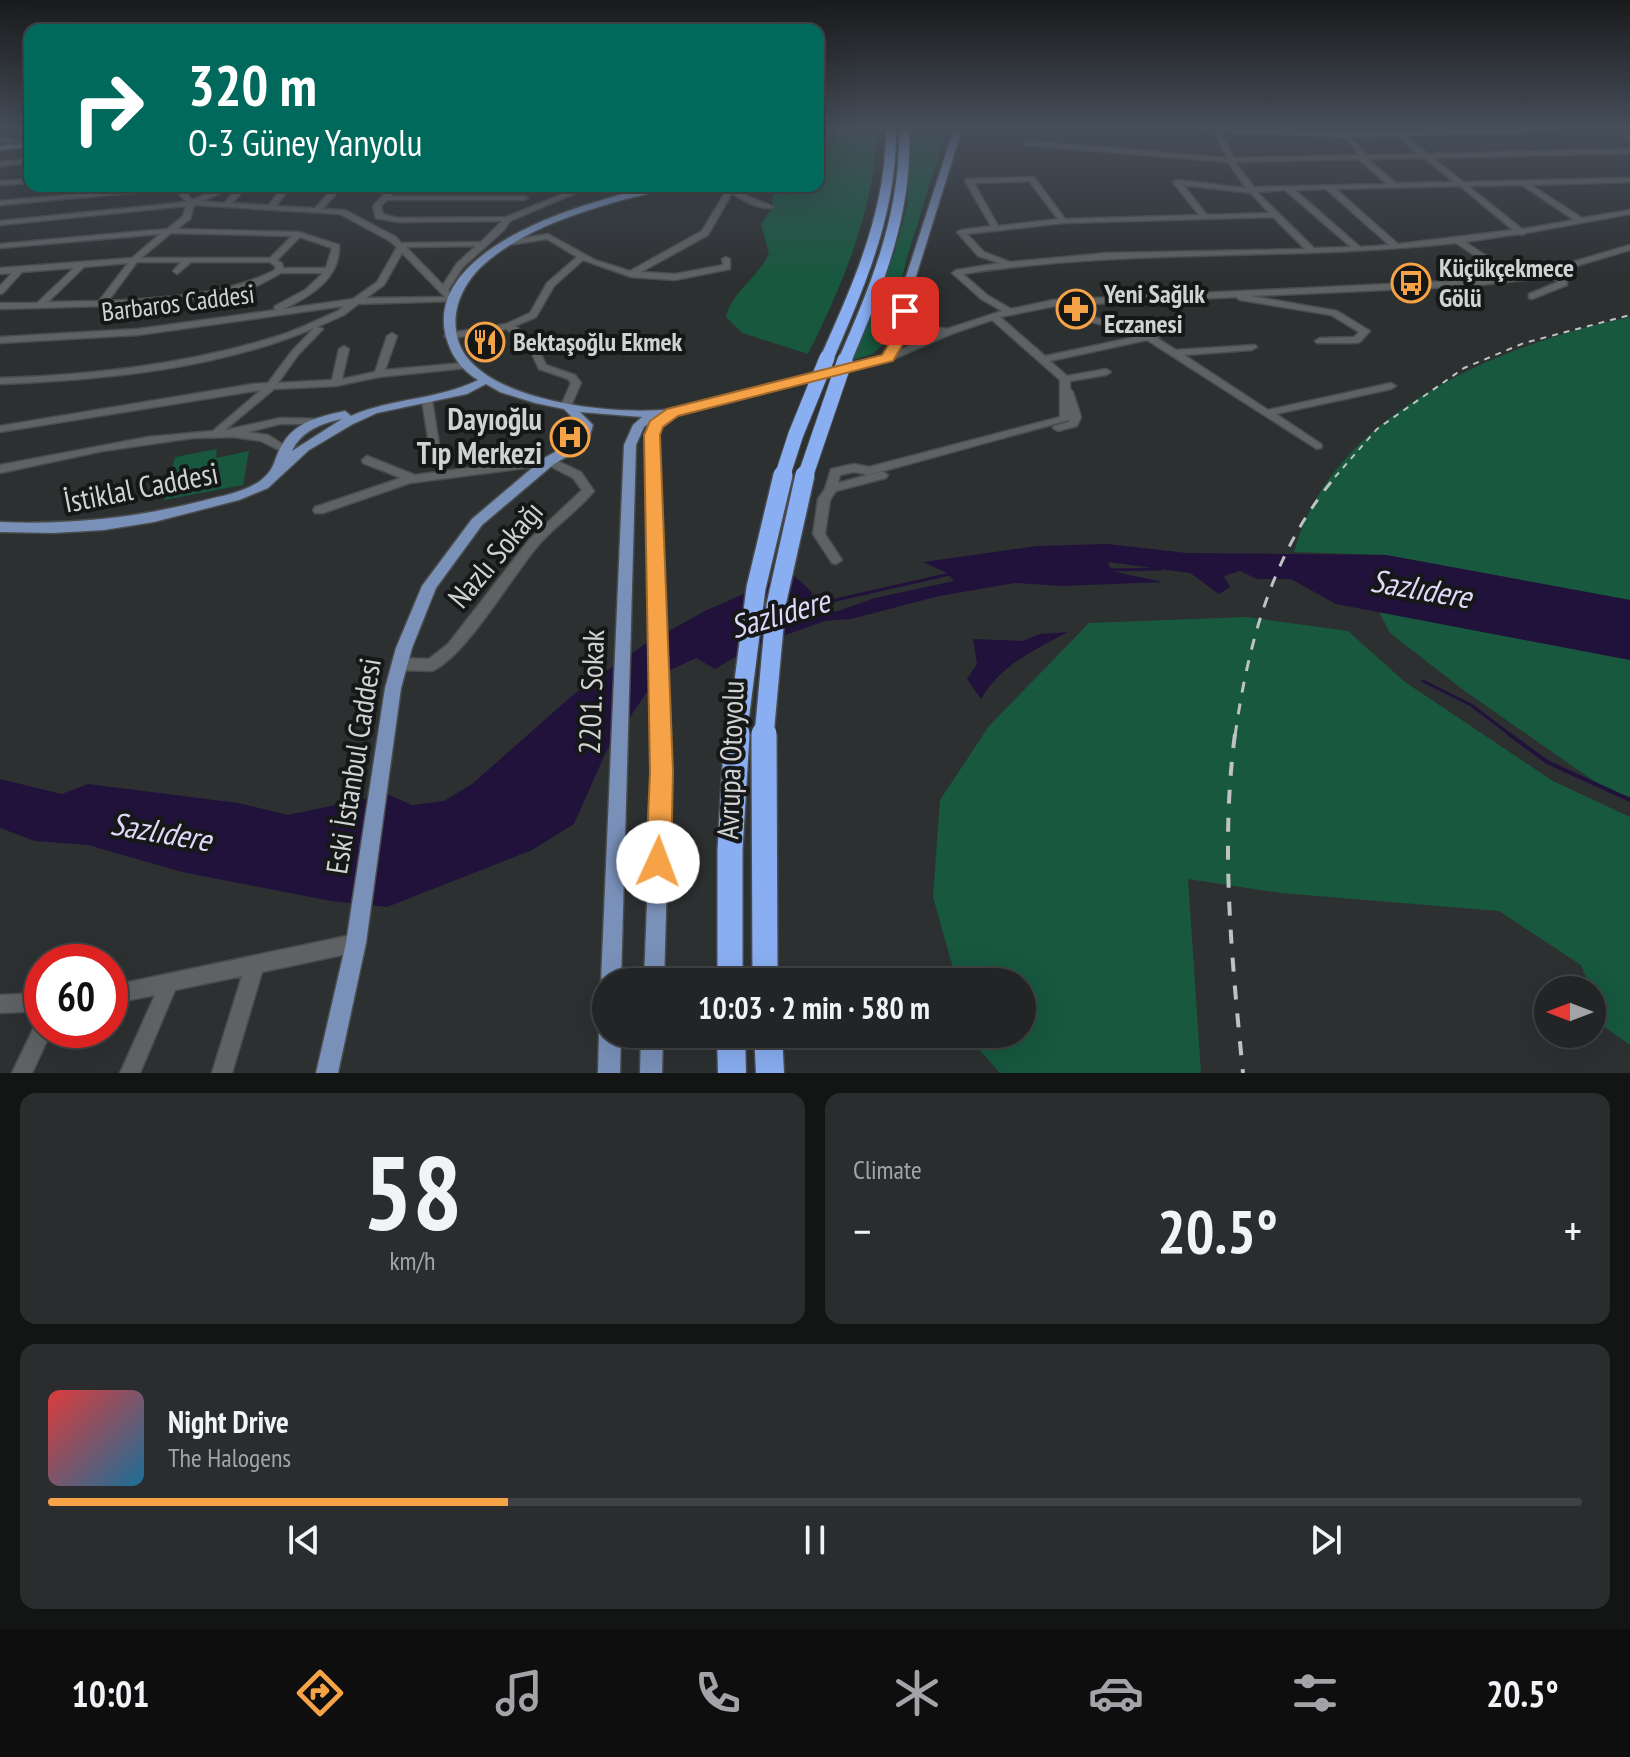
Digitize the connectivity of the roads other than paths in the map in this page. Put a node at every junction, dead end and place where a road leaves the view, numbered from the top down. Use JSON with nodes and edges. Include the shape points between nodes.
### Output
{"nodes":[{"id":1,"x":888,"y":179,"type":"edge"},
{"id":2,"x":903,"y":179,"type":"edge"},
{"id":3,"x":943,"y":179,"type":"edge"},
{"id":4,"x":1029,"y":179,"type":"edge"},
{"id":5,"x":1031,"y":179,"type":"edge"},
{"id":6,"x":1246,"y":179,"type":"edge"},
{"id":7,"x":1386,"y":179,"type":"edge"},
{"id":8,"x":1458,"y":179,"type":"edge"},
{"id":9,"x":24,"y":181,"type":"edge"},
{"id":10,"x":1628,"y":182,"type":"edge"},
{"id":11,"x":0,"y":183,"type":"edge"},
{"id":12,"x":1524,"y":183,"type":"junction"},
{"id":13,"x":1465,"y":184,"type":"junction"},
{"id":14,"x":1393,"y":185,"type":"junction"},
{"id":15,"x":1330,"y":188,"type":"junction"},
{"id":16,"x":1289,"y":189,"type":"junction"},
{"id":17,"x":1254,"y":190,"type":"junction"},
{"id":18,"x":122,"y":192,"type":"edge"},
{"id":19,"x":181,"y":192,"type":"edge"},
{"id":20,"x":218,"y":192,"type":"edge"},
{"id":21,"x":238,"y":192,"type":"edge"},
{"id":22,"x":283,"y":192,"type":"edge"},
{"id":23,"x":334,"y":192,"type":"edge"},
{"id":24,"x":392,"y":192,"type":"edge"},
{"id":25,"x":573,"y":192,"type":"edge"},
{"id":26,"x":644,"y":192,"type":"edge"},
{"id":27,"x":727,"y":192,"type":"edge"},
{"id":28,"x":738,"y":192,"type":"edge"},
{"id":29,"x":387,"y":198,"type":"junction"},
{"id":30,"x":524,"y":198,"type":"dead end"},
{"id":31,"x":0,"y":203,"type":"edge"},
{"id":32,"x":191,"y":203,"type":"junction"},
{"id":33,"x":225,"y":206,"type":"junction"},
{"id":34,"x":770,"y":207,"type":"dead end"},
{"id":35,"x":271,"y":208,"type":"junction"},
{"id":36,"x":318,"y":209,"type":"junction"},
{"id":37,"x":1630,"y":212,"type":"edge"},
{"id":38,"x":1275,"y":215,"type":"junction"},
{"id":39,"x":1205,"y":217,"type":"junction"},
{"id":40,"x":507,"y":219,"type":"junction"},
{"id":41,"x":1063,"y":221,"type":"junction"},
{"id":42,"x":1581,"y":221,"type":"junction"},
{"id":43,"x":0,"y":223,"type":"edge"},
{"id":44,"x":995,"y":227,"type":"junction"},
{"id":45,"x":171,"y":231,"type":"junction"},
{"id":46,"x":1522,"y":233,"type":"junction"},
{"id":47,"x":299,"y":234,"type":"junction"},
{"id":48,"x":1459,"y":241,"type":"junction"},
{"id":49,"x":508,"y":243,"type":"junction"},
{"id":50,"x":481,"y":244,"type":"junction"},
{"id":51,"x":0,"y":246,"type":"edge"},
{"id":52,"x":400,"y":246,"type":"junction"},
{"id":53,"x":1397,"y":247,"type":"junction"},
{"id":54,"x":1625,"y":248,"type":"edge"},
{"id":55,"x":1358,"y":249,"type":"junction"},
{"id":56,"x":1311,"y":250,"type":"junction"},
{"id":57,"x":981,"y":254,"type":"junction"},
{"id":58,"x":1630,"y":254,"type":"edge"},
{"id":59,"x":582,"y":257,"type":"junction"},
{"id":60,"x":726,"y":259,"type":"dead end"},
{"id":61,"x":135,"y":260,"type":"junction"},
{"id":62,"x":189,"y":260,"type":"junction"},
{"id":63,"x":272,"y":260,"type":"junction"},
{"id":64,"x":83,"y":263,"type":"junction"},
{"id":65,"x":1008,"y":264,"type":"junction"},
{"id":66,"x":20,"y":269,"type":"junction"},
{"id":67,"x":979,"y":269,"type":"junction"},
{"id":68,"x":330,"y":270,"type":"junction"},
{"id":69,"x":0,"y":271,"type":"edge"},
{"id":70,"x":177,"y":271,"type":"dead end"},
{"id":71,"x":279,"y":271,"type":"junction"},
{"id":72,"x":1550,"y":271,"type":"junction"},
{"id":73,"x":631,"y":274,"type":"junction"},
{"id":74,"x":1514,"y":278,"type":"junction"},
{"id":75,"x":445,"y":289,"type":"junction"},
{"id":76,"x":907,"y":289,"type":"junction"},
{"id":77,"x":0,"y":291,"type":"edge"},
{"id":78,"x":1236,"y":293,"type":"junction"},
{"id":79,"x":1532,"y":296,"type":"dead end"},
{"id":80,"x":452,"y":299,"type":"junction"},
{"id":81,"x":103,"y":301,"type":"junction"},
{"id":82,"x":361,"y":301,"type":"junction"},
{"id":83,"x":1062,"y":303,"type":"junction"},
{"id":84,"x":40,"y":305,"type":"junction"},
{"id":85,"x":0,"y":306,"type":"edge"},
{"id":86,"x":1009,"y":311,"type":"junction"},
{"id":87,"x":256,"y":316,"type":"junction"},
{"id":88,"x":993,"y":316,"type":"junction"},
{"id":89,"x":329,"y":319,"type":"junction"},
{"id":90,"x":508,"y":326,"type":"junction"},
{"id":91,"x":950,"y":330,"type":"junction"},
{"id":92,"x":392,"y":336,"type":"dead end"},
{"id":93,"x":449,"y":336,"type":"junction"},
{"id":94,"x":1149,"y":337,"type":"junction"},
{"id":95,"x":0,"y":340,"type":"edge"},
{"id":96,"x":1320,"y":341,"type":"dead end"},
{"id":97,"x":1252,"y":347,"type":"dead end"},
{"id":98,"x":344,"y":349,"type":"dead end"},
{"id":99,"x":1174,"y":353,"type":"junction"},
{"id":100,"x":888,"y":358,"type":"junction"},
{"id":101,"x":836,"y":359,"type":"junction"},
{"id":102,"x":1046,"y":359,"type":"junction"},
{"id":103,"x":463,"y":366,"type":"junction"},
{"id":104,"x":1106,"y":372,"type":"dead end"},
{"id":105,"x":379,"y":374,"type":"junction"},
{"id":106,"x":0,"y":381,"type":"edge"},
{"id":107,"x":28,"y":381,"type":"junction"},
{"id":108,"x":484,"y":381,"type":"junction"},
{"id":109,"x":336,"y":383,"type":"junction"},
{"id":110,"x":1066,"y":384,"type":"junction"},
{"id":111,"x":1391,"y":386,"type":"dead end"},
{"id":112,"x":270,"y":387,"type":"junction"},
{"id":113,"x":0,"y":389,"type":"edge"},
{"id":114,"x":427,"y":400,"type":"junction"},
{"id":115,"x":566,"y":406,"type":"junction"},
{"id":116,"x":672,"y":413,"type":"junction"},
{"id":117,"x":1268,"y":413,"type":"junction"},
{"id":118,"x":654,"y":414,"type":"junction"},
{"id":119,"x":324,"y":425,"type":"junction"},
{"id":120,"x":0,"y":429,"type":"edge"},
{"id":121,"x":217,"y":432,"type":"junction"},
{"id":122,"x":232,"y":433,"type":"junction"},
{"id":123,"x":434,"y":444,"type":"dead end"},
{"id":124,"x":1317,"y":446,"type":"dead end"},
{"id":125,"x":283,"y":449,"type":"junction"},
{"id":126,"x":302,"y":451,"type":"junction"},
{"id":127,"x":367,"y":460,"type":"dead end"},
{"id":128,"x":549,"y":461,"type":"junction"},
{"id":129,"x":282,"y":466,"type":"junction"},
{"id":130,"x":0,"y":469,"type":"edge"},
{"id":131,"x":414,"y":479,"type":"junction"},
{"id":132,"x":319,"y":510,"type":"dead end"},
{"id":133,"x":0,"y":527,"type":"edge"},
{"id":134,"x":836,"y":560,"type":"dead end"},
{"id":135,"x":399,"y":664,"type":"junction"},
{"id":136,"x":356,"y":943,"type":"junction"},
{"id":137,"x":255,"y":964,"type":"junction"},
{"id":138,"x":612,"y":968,"type":"edge"},
{"id":139,"x":654,"y":968,"type":"edge"},
{"id":140,"x":730,"y":968,"type":"edge"},
{"id":141,"x":765,"y":968,"type":"edge"},
{"id":142,"x":170,"y":981,"type":"junction"},
{"id":143,"x":128,"y":991,"type":"edge"},
{"id":144,"x":24,"y":1003,"type":"edge"},
{"id":145,"x":0,"y":1004,"type":"edge"},
{"id":146,"x":34,"y":1048,"type":"edge"},
{"id":147,"x":610,"y":1048,"type":"edge"},
{"id":148,"x":652,"y":1048,"type":"edge"},
{"id":149,"x":731,"y":1048,"type":"edge"},
{"id":150,"x":769,"y":1048,"type":"edge"},
{"id":151,"x":22,"y":1073,"type":"edge"},
{"id":152,"x":130,"y":1073,"type":"edge"},
{"id":153,"x":222,"y":1073,"type":"edge"},
{"id":154,"x":327,"y":1073,"type":"edge"},
{"id":155,"x":609,"y":1073,"type":"edge"},
{"id":156,"x":651,"y":1073,"type":"edge"},
{"id":157,"x":732,"y":1073,"type":"edge"},
{"id":158,"x":770,"y":1073,"type":"edge"}],
"edges":[{"from":1,"to":101,"type":"highway","name":"Avrupa Otoyolu"},
{"from":2,"to":101,"type":"highway","name":"Avrupa Otoyolu","via":[[882,269]]},
{"from":3,"to":76,"type":"main road"},
{"from":4,"to":44,"type":"street","via":[[969,181]]},
{"from":5,"to":41,"type":"street"},
{"from":6,"to":17,"type":"street"},
{"from":7,"to":14,"type":"street"},
{"from":8,"to":13,"type":"street"},
{"from":9,"to":11,"type":"street"},
{"from":10,"to":12,"type":"street"},
{"from":12,"to":13,"type":"street"},
{"from":12,"to":42,"type":"street"},
{"from":13,"to":14,"type":"street"},
{"from":13,"to":46,"type":"street"},
{"from":14,"to":15,"type":"street"},
{"from":15,"to":16,"type":"street"},
{"from":15,"to":53,"type":"street"},
{"from":16,"to":17,"type":"street"},
{"from":16,"to":55,"type":"street"},
{"from":17,"to":38,"type":"street"},
{"from":17,"to":39,"type":"street","via":[[1177,182]]},
{"from":18,"to":31,"type":"street"},
{"from":19,"to":32,"type":"street"},
{"from":20,"to":32,"type":"street"},
{"from":21,"to":33,"type":"street"},
{"from":22,"to":35,"type":"street"},
{"from":23,"to":36,"type":"street"},
{"from":24,"to":29,"type":"street"},
{"from":25,"to":40,"type":"street"},
{"from":26,"to":49,"type":"main road","via":[[546,223]]},
{"from":27,"to":73,"type":"street","via":[[705,233]]},
{"from":28,"to":34,"type":"street"},
{"from":29,"to":30,"type":"street"},
{"from":29,"to":40,"type":"street","via":[[377,206],[379,216],[398,220]]},
{"from":32,"to":33,"type":"street"},
{"from":32,"to":43,"type":"street"},
{"from":32,"to":45,"type":"street","via":[[187,217]]},
{"from":33,"to":35,"type":"street"},
{"from":35,"to":36,"type":"street"},
{"from":36,"to":52,"type":"street","via":[[342,212]]},
{"from":37,"to":42,"type":"street"},
{"from":38,"to":39,"type":"street"},
{"from":38,"to":56,"type":"street"},
{"from":39,"to":41,"type":"street"},
{"from":40,"to":50,"type":"street"},
{"from":41,"to":44,"type":"street"},
{"from":42,"to":46,"type":"street"},
{"from":44,"to":57,"type":"street","via":[[961,232]]},
{"from":45,"to":47,"type":"street"},
{"from":45,"to":51,"type":"street"},
{"from":45,"to":61,"type":"street"},
{"from":46,"to":48,"type":"street"},
{"from":47,"to":63,"type":"street"},
{"from":47,"to":68,"type":"street","via":[[336,247]]},
{"from":48,"to":53,"type":"street"},
{"from":48,"to":74,"type":"street"},
{"from":49,"to":59,"type":"street","via":[[548,236]]},
{"from":49,"to":80,"type":"main road","via":[[482,261]]},
{"from":50,"to":52,"type":"street"},
{"from":50,"to":75,"type":"street"},
{"from":52,"to":75,"type":"street"},
{"from":52,"to":82,"type":"street","via":[[398,260]]},
{"from":53,"to":55,"type":"street"},
{"from":54,"to":58,"type":"street"},
{"from":54,"to":72,"type":"street"},
{"from":55,"to":56,"type":"street"},
{"from":56,"to":65,"type":"street"},
{"from":57,"to":65,"type":"street"},
{"from":57,"to":67,"type":"street"},
{"from":59,"to":73,"type":"street"},
{"from":59,"to":90,"type":"street","via":[[550,285],[533,315]]},
{"from":60,"to":73,"type":"street","via":[[727,267],[675,277]]},
{"from":61,"to":62,"type":"street"},
{"from":61,"to":64,"type":"street"},
{"from":61,"to":81,"type":"street"},
{"from":62,"to":63,"type":"street"},
{"from":62,"to":70,"type":"street"},
{"from":63,"to":71,"type":"street"},
{"from":64,"to":66,"type":"street"},
{"from":64,"to":84,"type":"street"},
{"from":65,"to":67,"type":"street"},
{"from":66,"to":69,"type":"street"},
{"from":66,"to":77,"type":"street"},
{"from":67,"to":86,"type":"street","via":[[956,273]]},
{"from":68,"to":71,"type":"street"},
{"from":68,"to":87,"type":"street","via":[[304,296]]},
{"from":71,"to":81,"type":"street","via":[[263,284],[238,289]]},
{"from":72,"to":74,"type":"street"},
{"from":72,"to":79,"type":"street","via":[[1564,283]]},
{"from":74,"to":78,"type":"street"},
{"from":75,"to":80,"type":"street"},
{"from":76,"to":91,"type":"street","via":[[911,321],[926,329]]},
{"from":76,"to":100,"type":"main road","via":[[902,334]]},
{"from":78,"to":83,"type":"street"},
{"from":78,"to":96,"type":"street","via":[[1244,300],[1334,313],[1365,331],[1357,340]]},
{"from":80,"to":82,"type":"street","name":"Barbaros Caddesi"},
{"from":80,"to":93,"type":"main road"},
{"from":81,"to":84,"type":"street"},
{"from":82,"to":87,"type":"street","name":"Barbaros Caddesi"},
{"from":82,"to":89,"type":"street"},
{"from":83,"to":86,"type":"street"},
{"from":83,"to":94,"type":"street","via":[[1101,325],[1150,320],[1160,334]]},
{"from":84,"to":85,"type":"street"},
{"from":86,"to":88,"type":"street"},
{"from":87,"to":95,"type":"street","name":"Barbaros Caddesi","via":[[138,332]]},
{"from":88,"to":91,"type":"street"},
{"from":88,"to":102,"type":"street"},
{"from":89,"to":107,"type":"street","via":[[278,342],[228,354]]},
{"from":89,"to":112,"type":"street"},
{"from":90,"to":93,"type":"street"},
{"from":90,"to":115,"type":"street","via":[[531,342],[542,367],[572,377],[576,383]]},
{"from":91,"to":100,"type":"street"},
{"from":92,"to":105,"type":"street"},
{"from":93,"to":103,"type":"main road"},
{"from":94,"to":99,"type":"street"},
{"from":94,"to":102,"type":"street"},
{"from":97,"to":99,"type":"street"},
{"from":98,"to":109,"type":"street"},
{"from":99,"to":117,"type":"street"},
{"from":100,"to":116,"type":"main road"},
{"from":101,"to":140,"type":"highway","name":"Avrupa Otoyolu","bridge":true,"via":[[788,456],[748,623],[733,771]]},
{"from":101,"to":141,"type":"highway","name":"Avrupa Otoyolu","bridge":true,"via":[[786,553],[775,622],[761,781]]},
{"from":102,"to":110,"type":"street"},
{"from":103,"to":105,"type":"street"},
{"from":103,"to":108,"type":"main road"},
{"from":104,"to":110,"type":"street"},
{"from":105,"to":109,"type":"street"},
{"from":106,"to":107,"type":"street"},
{"from":107,"to":113,"type":"street"},
{"from":108,"to":114,"type":"main road","name":"İstiklal Caddesi"},
{"from":108,"to":115,"type":"main road"},
{"from":109,"to":112,"type":"street"},
{"from":110,"to":134,"type":"street","via":[[1076,417],[1073,424],[831,489],[824,499],[819,534]]},
{"from":111,"to":117,"type":"street"},
{"from":112,"to":120,"type":"street"},
{"from":112,"to":121,"type":"street"},
{"from":114,"to":119,"type":"main road","name":"İstiklal Caddesi"},
{"from":114,"to":123,"type":"street"},
{"from":115,"to":118,"type":"main road"},
{"from":115,"to":128,"type":"main road","name":"Eski İstanbul Caddesi","via":[[587,425],[586,432],[576,448]]},
{"from":116,"to":118,"type":"main road"},
{"from":116,"to":139,"type":"main road","via":[[652,435],[661,772]]},
{"from":117,"to":124,"type":"street"},
{"from":118,"to":138,"type":"main road","name":"2201. Sokak","via":[[639,425],[630,445]]},
{"from":119,"to":122,"type":"street","via":[[280,421]]},
{"from":119,"to":125,"type":"main road","name":"İstiklal Caddesi","via":[[292,438]]},
{"from":119,"to":126,"type":"main road","name":"İstiklal Caddesi"},
{"from":121,"to":122,"type":"street"},
{"from":121,"to":130,"type":"street"},
{"from":122,"to":125,"type":"street","via":[[268,439]]},
{"from":125,"to":126,"type":"main road"},
{"from":125,"to":129,"type":"main road"},
{"from":126,"to":129,"type":"main road","name":"İstiklal Caddesi"},
{"from":127,"to":131,"type":"street"},
{"from":128,"to":131,"type":"street"},
{"from":128,"to":135,"type":"main road","name":"Eski İstanbul Caddesi","via":[[477,522],[429,586]]},
{"from":128,"to":135,"type":"street","name":"Nazlı Sokağı","via":[[577,475],[588,491],[533,543],[453,648],[432,665]]},
{"from":129,"to":133,"type":"main road","name":"İstiklal Caddesi","via":[[251,491],[164,516],[64,531]]},
{"from":131,"to":132,"type":"street"},
{"from":135,"to":136,"type":"main road","name":"Eski İstanbul Caddesi"},
{"from":136,"to":137,"type":"street"},
{"from":136,"to":154,"type":"main road","name":"Eski İstanbul Caddesi"},
{"from":137,"to":142,"type":"street"},
{"from":137,"to":153,"type":"street"},
{"from":142,"to":143,"type":"street"},
{"from":142,"to":152,"type":"street"},
{"from":144,"to":145,"type":"street"},
{"from":146,"to":151,"type":"street"},
{"from":147,"to":155,"type":"main road"},
{"from":148,"to":156,"type":"main road"},
{"from":149,"to":157,"type":"highway"},
{"from":150,"to":158,"type":"highway"}]}
